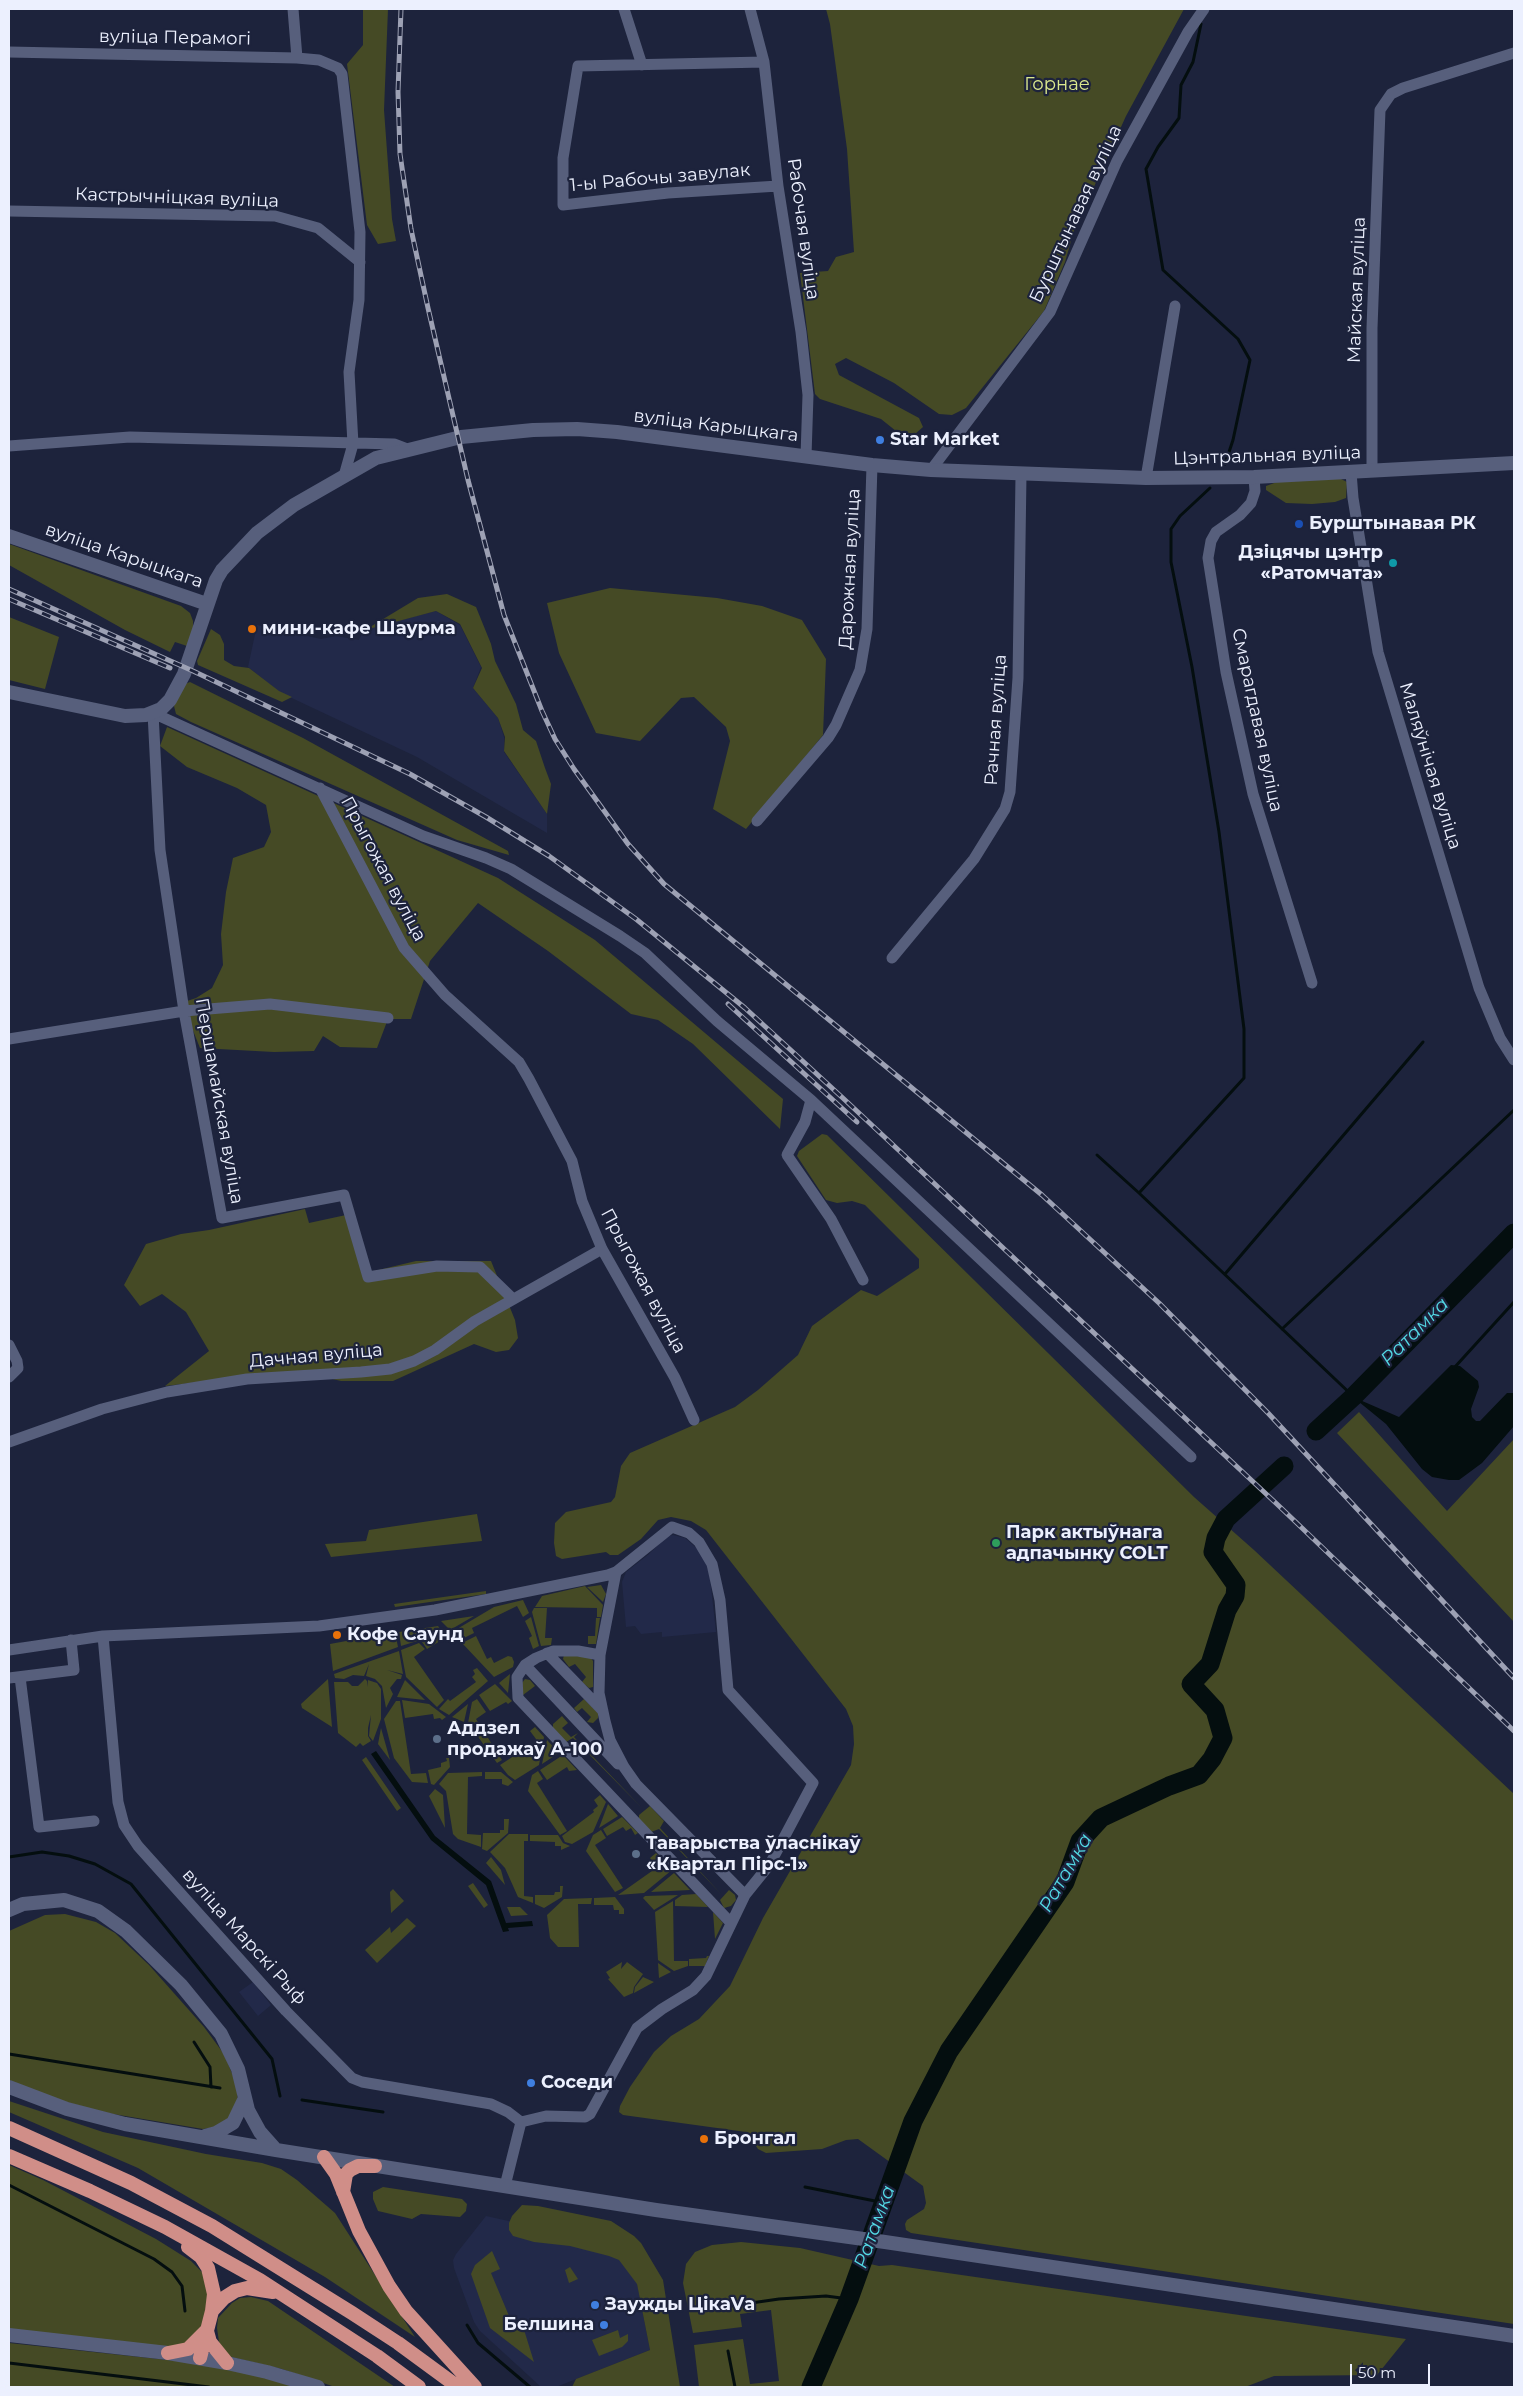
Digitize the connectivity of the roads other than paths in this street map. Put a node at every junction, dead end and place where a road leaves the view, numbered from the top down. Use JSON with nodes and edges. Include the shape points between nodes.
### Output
{"nodes":[{"id":1,"x":293,"y":9,"type":"edge"},
{"id":2,"x":624,"y":9,"type":"edge"},
{"id":3,"x":750,"y":9,"type":"edge"},
{"id":4,"x":1204,"y":10,"type":"edge"},
{"id":5,"x":9,"y":52,"type":"edge"},
{"id":6,"x":1514,"y":53,"type":"edge"},
{"id":7,"x":297,"y":58,"type":"junction"},
{"id":8,"x":764,"y":62,"type":"junction"},
{"id":9,"x":642,"y":65,"type":"junction"},
{"id":10,"x":778,"y":186,"type":"junction"},
{"id":11,"x":9,"y":211,"type":"edge"},
{"id":12,"x":360,"y":232,"type":"junction"},
{"id":13,"x":340,"y":244,"type":"junction"},
{"id":14,"x":360,"y":262,"type":"junction"},
{"id":15,"x":1175,"y":306,"type":"dead end"},
{"id":16,"x":353,"y":444,"type":"junction"},
{"id":17,"x":9,"y":446,"type":"edge"},
{"id":18,"x":407,"y":449,"type":"junction"},
{"id":19,"x":806,"y":456,"type":"junction"},
{"id":20,"x":1514,"y":463,"type":"edge"},
{"id":21,"x":872,"y":465,"type":"junction"},
{"id":22,"x":931,"y":470,"type":"junction"},
{"id":23,"x":1372,"y":471,"type":"junction"},
{"id":24,"x":1352,"y":472,"type":"junction"},
{"id":25,"x":1021,"y":475,"type":"junction"},
{"id":26,"x":344,"y":476,"type":"junction"},
{"id":27,"x":1254,"y":477,"type":"junction"},
{"id":28,"x":1146,"y":478,"type":"junction"},
{"id":29,"x":9,"y":536,"type":"edge"},
{"id":30,"x":206,"y":604,"type":"junction"},
{"id":31,"x":9,"y":692,"type":"edge"},
{"id":32,"x":153,"y":713,"type":"junction"},
{"id":33,"x":320,"y":788,"type":"junction"},
{"id":34,"x":757,"y":821,"type":"dead end"},
{"id":35,"x":892,"y":958,"type":"dead end"},
{"id":36,"x":1312,"y":983,"type":"dead end"},
{"id":37,"x":184,"y":1010,"type":"junction"},
{"id":38,"x":388,"y":1018,"type":"dead end"},
{"id":39,"x":9,"y":1038,"type":"edge"},
{"id":40,"x":1514,"y":1060,"type":"edge"},
{"id":41,"x":811,"y":1100,"type":"junction"},
{"id":42,"x":602,"y":1248,"type":"junction"},
{"id":43,"x":863,"y":1280,"type":"dead end"},
{"id":44,"x":513,"y":1299,"type":"junction"},
{"id":45,"x":9,"y":1346,"type":"edge"},
{"id":46,"x":9,"y":1377,"type":"edge"},
{"id":47,"x":694,"y":1420,"type":"dead end"},
{"id":48,"x":9,"y":1442,"type":"edge"},
{"id":49,"x":1191,"y":1457,"type":"dead end"},
{"id":50,"x":616,"y":1572,"type":"junction"},
{"id":51,"x":103,"y":1636,"type":"junction"},
{"id":52,"x":71,"y":1640,"type":"junction"},
{"id":53,"x":9,"y":1650,"type":"edge"},
{"id":54,"x":547,"y":1653,"type":"junction"},
{"id":55,"x":600,"y":1655,"type":"junction"},
{"id":56,"x":525,"y":1666,"type":"junction"},
{"id":57,"x":14,"y":1678,"type":"edge"},
{"id":58,"x":603,"y":1711,"type":"junction"},
{"id":59,"x":636,"y":1784,"type":"junction"},
{"id":60,"x":94,"y":1821,"type":"dead end"},
{"id":61,"x":745,"y":1895,"type":"junction"},
{"id":62,"x":9,"y":1910,"type":"edge"},
{"id":63,"x":731,"y":1923,"type":"junction"},
{"id":64,"x":9,"y":2087,"type":"edge"},
{"id":65,"x":245,"y":2098,"type":"junction"},
{"id":66,"x":521,"y":2122,"type":"junction"},
{"id":67,"x":9,"y":2128,"type":"edge"},
{"id":68,"x":200,"y":2137,"type":"junction"},
{"id":69,"x":238,"y":2143,"type":"junction"},
{"id":70,"x":276,"y":2150,"type":"junction"},
{"id":71,"x":9,"y":2156,"type":"edge"},
{"id":72,"x":324,"y":2157,"type":"junction"},
{"id":73,"x":375,"y":2166,"type":"junction"},
{"id":74,"x":505,"y":2186,"type":"junction"},
{"id":75,"x":343,"y":2193,"type":"junction"},
{"id":76,"x":165,"y":2227,"type":"junction"},
{"id":77,"x":289,"y":2298,"type":"junction"},
{"id":78,"x":212,"y":2311,"type":"junction"},
{"id":79,"x":207,"y":2330,"type":"junction"},
{"id":80,"x":9,"y":2335,"type":"edge"},
{"id":81,"x":1514,"y":2336,"type":"edge"},
{"id":82,"x":168,"y":2353,"type":"junction"},
{"id":83,"x":200,"y":2358,"type":"junction"},
{"id":84,"x":227,"y":2363,"type":"junction"},
{"id":85,"x":318,"y":2387,"type":"edge"},
{"id":86,"x":419,"y":2387,"type":"edge"},
{"id":87,"x":458,"y":2387,"type":"edge"},
{"id":88,"x":475,"y":2387,"type":"edge"}],
"edges":[{"from":1,"to":7,"type":"street"},
{"from":2,"to":9,"type":"street"},
{"from":3,"to":8,"type":"street","name":"Рабочая вуліца"},
{"from":4,"to":22,"type":"street","name":"Бурштынавая вуліца","via":[[1188,32],[1117,161],[1050,312]]},
{"from":5,"to":7,"type":"street","name":"вуліца Перамогі"},
{"from":6,"to":23,"type":"street","name":"Майская вуліца","via":[[1403,88],[1391,94],[1380,110],[1372,328]]},
{"from":7,"to":12,"type":"street","name":"вуліца Перамогі","via":[[319,60],[338,68],[342,74]]},
{"from":8,"to":9,"type":"street"},
{"from":8,"to":10,"type":"street","name":"Рабочая вуліца"},
{"from":9,"to":10,"type":"street","name":"1-ы Рабочы завулак","via":[[578,66],[563,158],[563,205],[668,193]]},
{"from":10,"to":19,"type":"street","name":"Рабочая вуліца","via":[[808,395]]},
{"from":11,"to":13,"type":"street","name":"Кастрычніцкая вуліца","via":[[275,216],[318,228]]},
{"from":12,"to":13,"type":"street"},
{"from":12,"to":14,"type":"street"},
{"from":13,"to":14,"type":"street","name":"Кастрычніцкая вуліца"},
{"from":14,"to":16,"type":"street","via":[[350,372]]},
{"from":15,"to":28,"type":"street"},
{"from":16,"to":17,"type":"street","name":"вуліца Карыцкага","via":[[130,437]]},
{"from":16,"to":18,"type":"street","name":"вуліца Карыцкага","via":[[394,444]]},
{"from":16,"to":26,"type":"street"},
{"from":18,"to":19,"type":"street","name":"вуліца Карыцкага","via":[[460,438],[577,429]]},
{"from":18,"to":26,"type":"street","name":"вуліца Карыцкага","via":[[376,458]]},
{"from":19,"to":21,"type":"street","name":"вуліца Карыцкага"},
{"from":20,"to":23,"type":"street","name":"Цэнтральная вуліца"},
{"from":21,"to":22,"type":"street","name":"вуліца Карыцкага"},
{"from":21,"to":34,"type":"street","name":"Дарожная вуліца","via":[[867,629],[860,670],[828,738]]},
{"from":22,"to":25,"type":"street","name":"вуліца Карыцкага"},
{"from":23,"to":24,"type":"street","name":"Цэнтральная вуліца"},
{"from":24,"to":27,"type":"street","name":"Цэнтральная вуліца"},
{"from":24,"to":40,"type":"street","name":"Маляўнічая вуліца","via":[[1353,498],[1378,652],[1479,988],[1500,1038]]},
{"from":25,"to":28,"type":"street","name":"Цэнтральная вуліца"},
{"from":25,"to":35,"type":"street","name":"Рачная вуліца","via":[[1018,678],[1010,792],[1005,808],[974,859]]},
{"from":26,"to":30,"type":"street","name":"вуліца Карыцкага","via":[[294,505],[257,533],[222,570]]},
{"from":27,"to":28,"type":"street","name":"Цэнтральная вуліца"},
{"from":27,"to":36,"type":"street","name":"Смарагдавая вуліца","via":[[1252,503],[1216,532],[1208,548],[1208,558],[1226,672],[1253,794]]},
{"from":29,"to":30,"type":"street","name":"вуліца Карыцкага"},
{"from":30,"to":32,"type":"street","via":[[198,639],[184,674],[170,700]]},
{"from":31,"to":32,"type":"street","via":[[111,714],[138,716]]},
{"from":32,"to":33,"type":"street"},
{"from":32,"to":37,"type":"street","name":"Першамайская вуліца","via":[[160,850]]},
{"from":33,"to":41,"type":"street","via":[[424,836],[511,869],[620,936],[645,953],[717,1021]]},
{"from":33,"to":42,"type":"street","name":"Прыгожая вуліца","via":[[404,948],[445,995],[519,1062],[572,1161],[582,1201]]},
{"from":37,"to":38,"type":"street","via":[[270,1004]]},
{"from":37,"to":39,"type":"street"},
{"from":37,"to":44,"type":"street","name":"Першамайская вуліца","via":[[222,1218],[344,1195],[368,1277],[438,1266],[480,1267]]},
{"from":41,"to":43,"type":"street","via":[[805,1122],[787,1155],[831,1218]]},
{"from":41,"to":49,"type":"street"},
{"from":42,"to":44,"type":"street","name":"Дачная вуліца"},
{"from":42,"to":47,"type":"street","name":"Прыгожая вуліца","via":[[675,1378]]},
{"from":44,"to":48,"type":"street","name":"Дачная вуліца","via":[[434,1350],[390,1369],[247,1379],[167,1392],[102,1409]]},
{"from":45,"to":46,"type":"street","via":[[18,1368]]},
{"from":50,"to":51,"type":"street","via":[[435,1610],[320,1626]]},
{"from":50,"to":55,"type":"street"},
{"from":50,"to":61,"type":"street","via":[[672,1527],[689,1533],[699,1542],[712,1564],[720,1600],[728,1690],[813,1783],[770,1864]]},
{"from":51,"to":52,"type":"street"},
{"from":51,"to":66,"type":"street","name":"вуліца Марскі Рыф","via":[[118,1802],[124,1825],[138,1846],[286,2011],[352,2078],[491,2104]]},
{"from":52,"to":53,"type":"street"},
{"from":52,"to":57,"type":"street","via":[[74,1670]]},
{"from":54,"to":55,"type":"street","via":[[578,1651]]},
{"from":54,"to":56,"type":"street"},
{"from":54,"to":58,"type":"street"},
{"from":55,"to":58,"type":"street","via":[[599,1693]]},
{"from":56,"to":59,"type":"street"},
{"from":56,"to":63,"type":"street","via":[[518,1677],[518,1698]]},
{"from":57,"to":60,"type":"street","via":[[39,1827]]},
{"from":58,"to":59,"type":"street","via":[[610,1740]]},
{"from":59,"to":61,"type":"street"},
{"from":61,"to":63,"type":"street"},
{"from":62,"to":65,"type":"street","via":[[23,1904],[64,1900],[80,1903],[114,1920],[181,1985],[221,2034],[238,2069]]},
{"from":63,"to":66,"type":"street","via":[[706,1976],[693,1990],[637,2028],[590,2114],[584,2117],[546,2116]]},
{"from":64,"to":68,"type":"street","via":[[67,2109]]},
{"from":65,"to":68,"type":"street","via":[[233,2123],[216,2133]]},
{"from":65,"to":69,"type":"street"},
{"from":65,"to":70,"type":"street","via":[[257,2126]]},
{"from":66,"to":74,"type":"street"},
{"from":67,"to":87,"type":"highway","via":[[131,2183],[212,2226],[398,2342]]},
{"from":68,"to":69,"type":"street"},
{"from":69,"to":70,"type":"street"},
{"from":70,"to":72,"type":"street"},
{"from":71,"to":76,"type":"highway"},
{"from":72,"to":73,"type":"street"},
{"from":72,"to":75,"type":"highway","via":[[336,2174]]},
{"from":73,"to":74,"type":"street"},
{"from":73,"to":75,"type":"highway","via":[[358,2166],[350,2170],[346,2174]]},
{"from":74,"to":81,"type":"street"},
{"from":75,"to":88,"type":"highway","via":[[359,2231],[389,2286],[418,2324]]},
{"from":76,"to":77,"type":"highway"},
{"from":76,"to":78,"type":"highway","via":[[201,2257],[208,2268],[214,2294]]},
{"from":77,"to":78,"type":"highway","via":[[262,2289],[247,2288],[224,2298]]},
{"from":77,"to":86,"type":"highway"},
{"from":78,"to":79,"type":"highway"},
{"from":79,"to":82,"type":"highway","via":[[188,2348]]},
{"from":79,"to":83,"type":"highway"},
{"from":79,"to":84,"type":"highway","via":[[210,2342]]},
{"from":80,"to":82,"type":"street"},
{"from":82,"to":83,"type":"street"},
{"from":83,"to":84,"type":"street"},
{"from":84,"to":85,"type":"street"}]}
